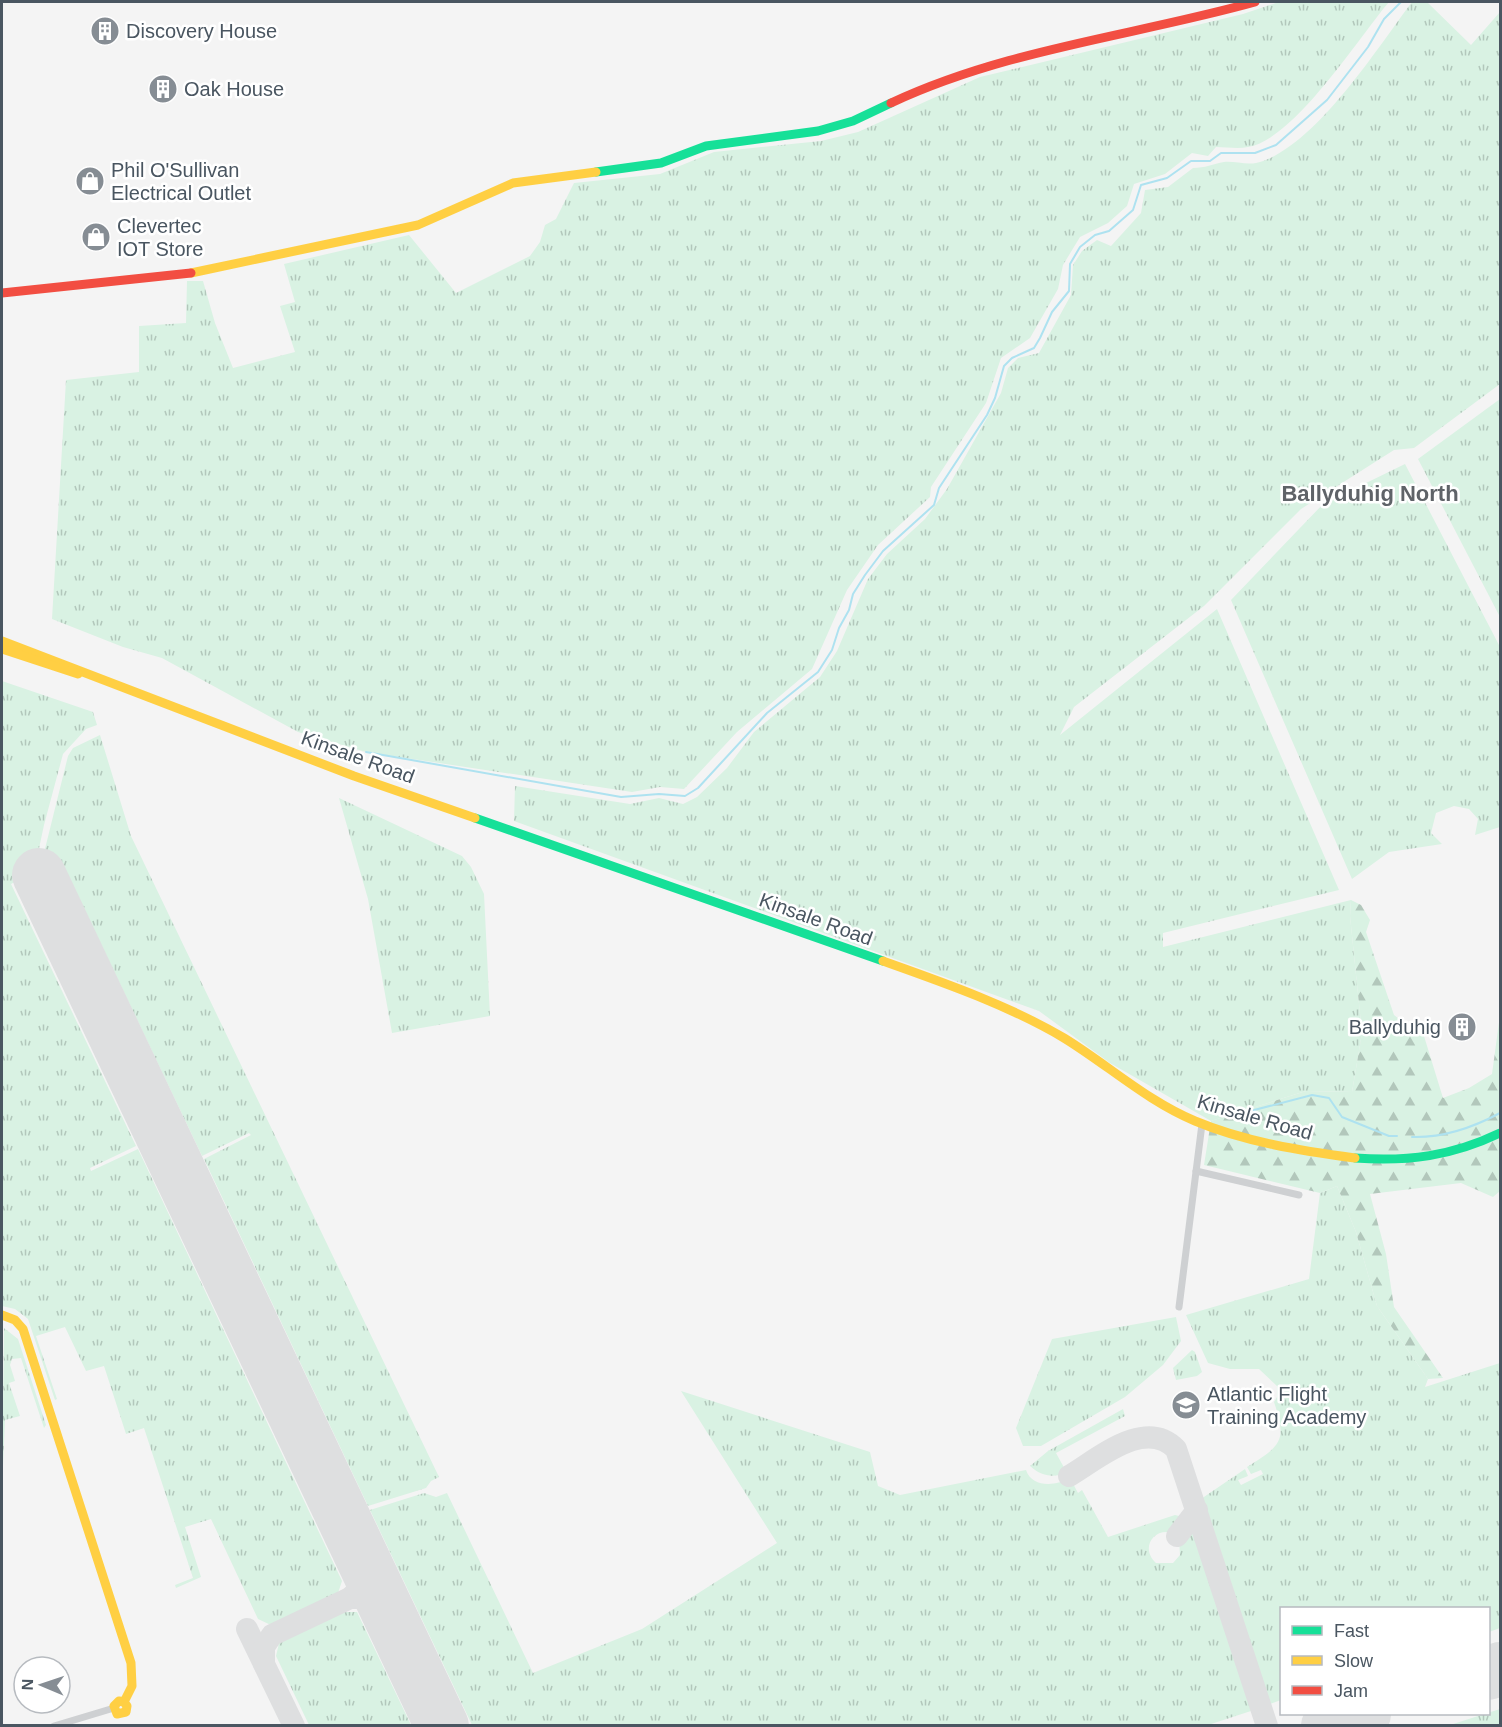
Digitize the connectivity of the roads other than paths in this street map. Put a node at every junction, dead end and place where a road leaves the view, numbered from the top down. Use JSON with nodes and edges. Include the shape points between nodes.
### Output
{"nodes":[{"id":1,"x":1255,"y":2,"type":"edge"},
{"id":2,"x":2,"y":293,"type":"edge"},
{"id":3,"x":2,"y":641,"type":"edge"},
{"id":4,"x":2,"y":649,"type":"edge"},
{"id":5,"x":109,"y":683,"type":"junction"},
{"id":6,"x":1202,"y":1124,"type":"junction"},
{"id":7,"x":1500,"y":1133,"type":"edge"},
{"id":8,"x":1197,"y":1171,"type":"junction"},
{"id":9,"x":1299,"y":1195,"type":"dead end"},
{"id":10,"x":1179,"y":1307,"type":"dead end"},
{"id":11,"x":2,"y":1316,"type":"edge"},
{"id":12,"x":114,"y":1708,"type":"joint"},
{"id":13,"x":54,"y":1725,"type":"edge"}],
"edges":[{"from":1,"to":2,"type":"street","via":[[1202,17],[1110,34],[951,76],[853,121],[818,131],[706,146],[661,163],[513,183],[418,225],[392,232],[201,272]]},
{"from":3,"to":5,"type":"street","name":"Kinsale Road"},
{"from":4,"to":5,"type":"street","name":"Kinsale Road"},
{"from":5,"to":6,"type":"street","name":"Kinsale Road","via":[[354,776],[989,1001],[1062,1038],[1160,1102]]},
{"from":6,"to":7,"type":"street","name":"Kinsale Road","via":[[1291,1148],[1384,1162],[1441,1157]]},
{"from":6,"to":8,"type":"street"},
{"from":8,"to":9,"type":"street"},
{"from":8,"to":10,"type":"street"},
{"from":11,"to":12,"type":"street","via":[[15,1320],[23,1329],[131,1663],[133,1685],[124,1702],[127,1708],[123,1714],[117,1714]]},
{"from":12,"to":13,"type":"street"}]}
